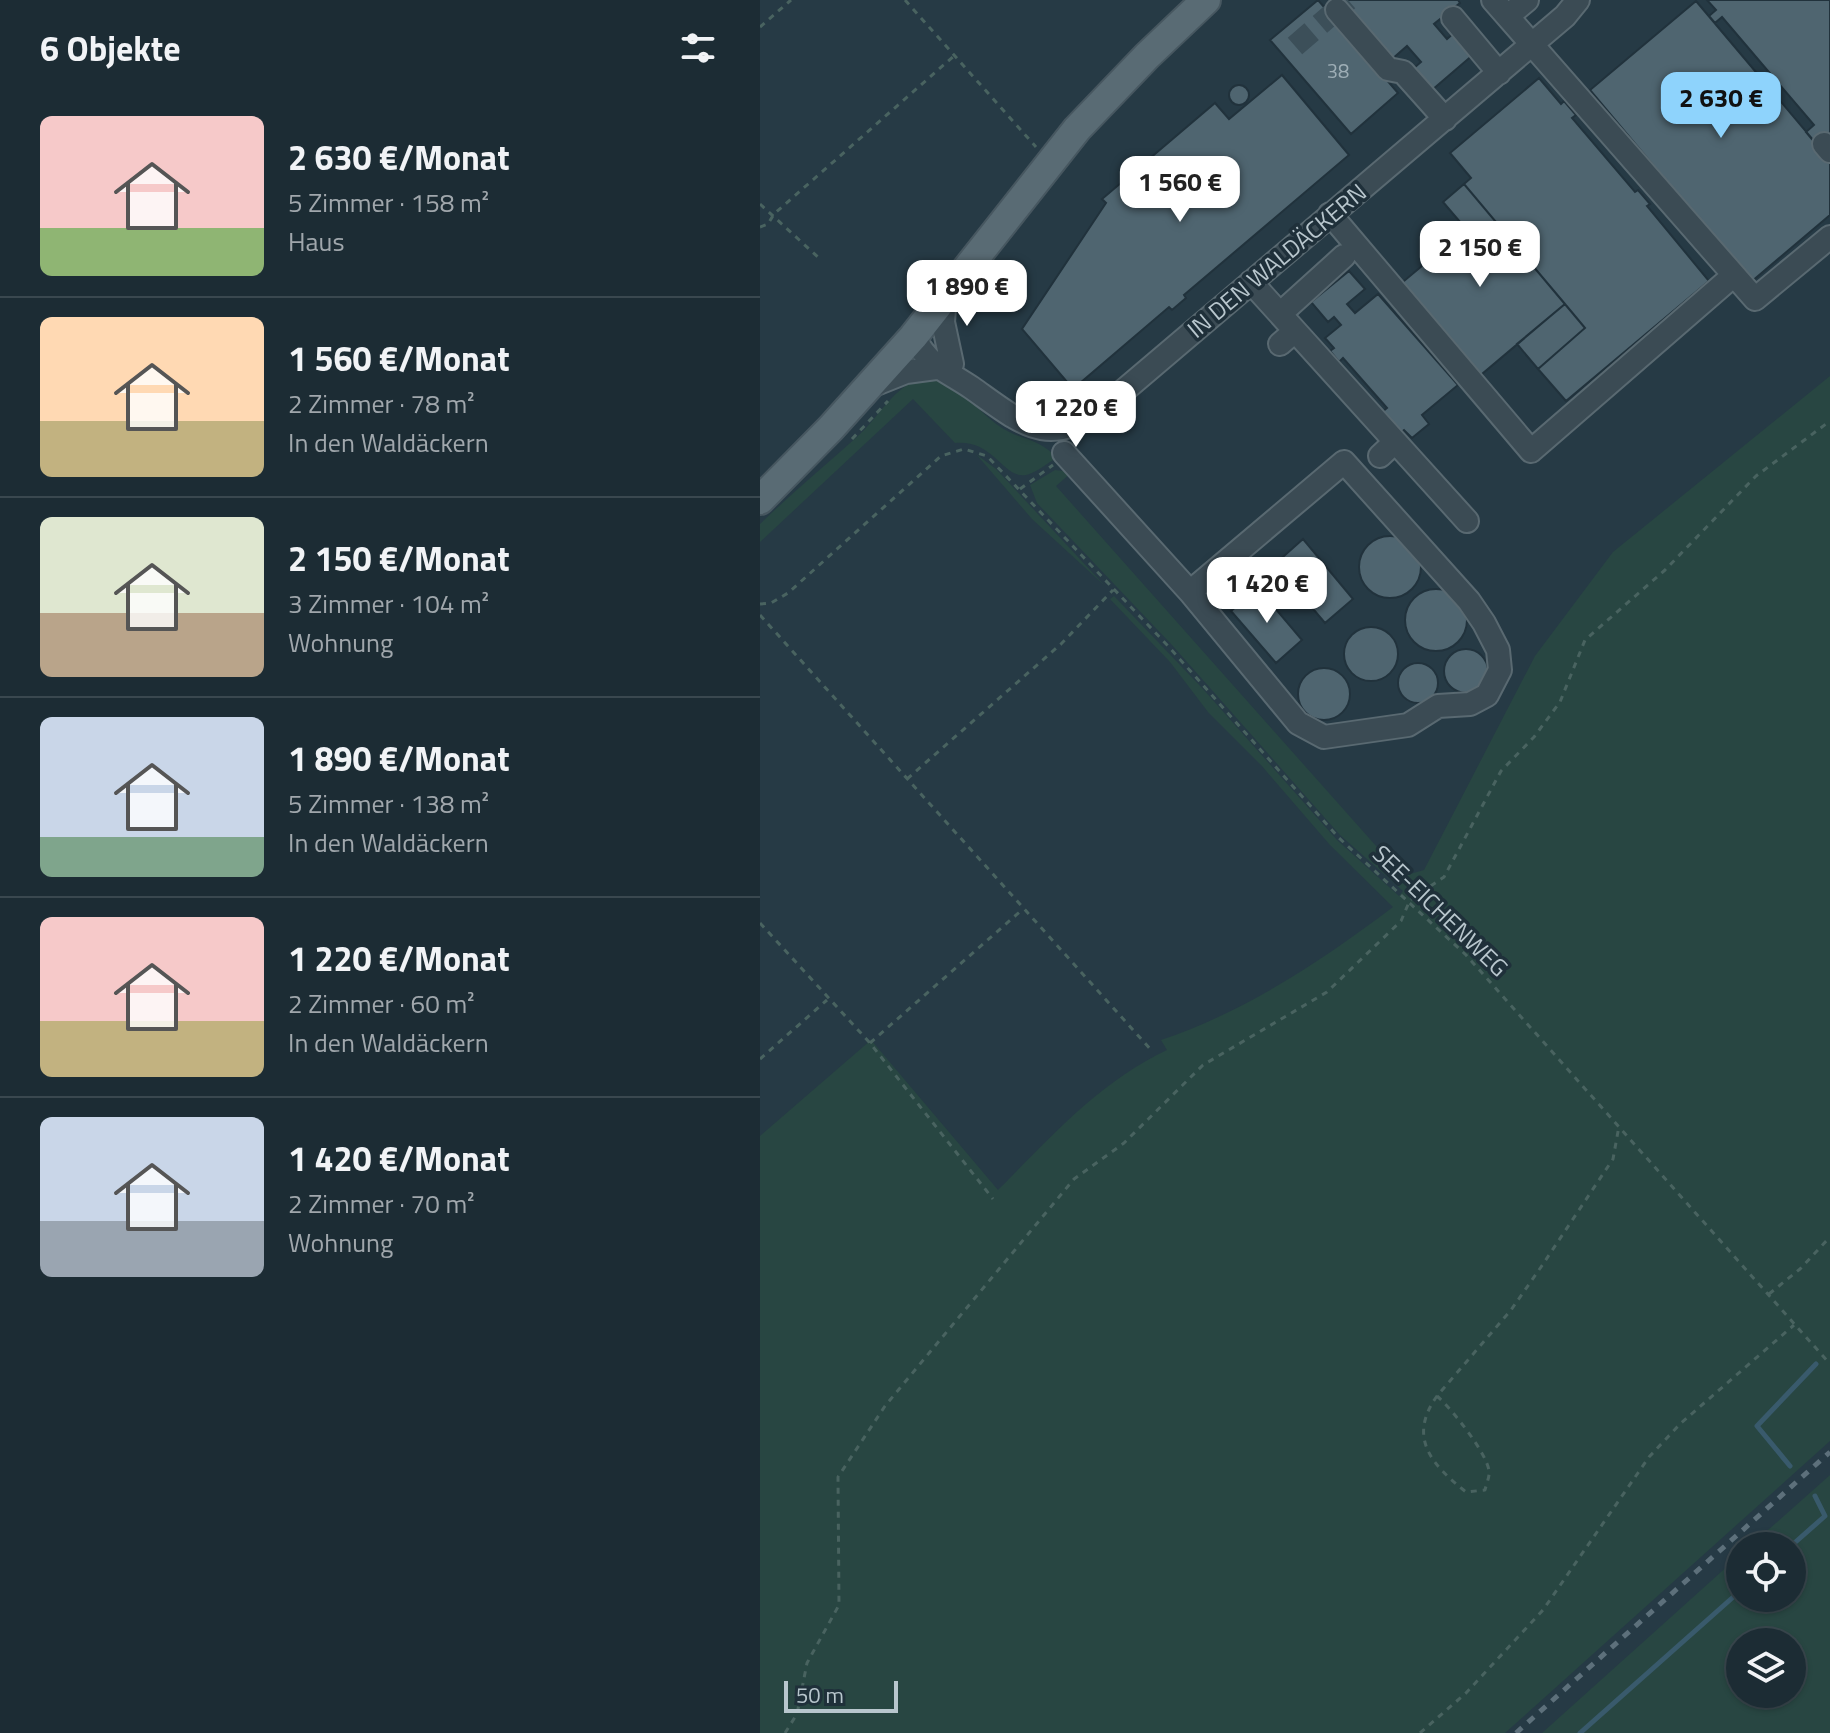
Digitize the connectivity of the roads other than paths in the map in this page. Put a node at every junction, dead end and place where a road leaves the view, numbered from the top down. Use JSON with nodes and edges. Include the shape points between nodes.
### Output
{"nodes":[{"id":1,"x":1206,"y":0,"type":"edge"},
{"id":2,"x":1527,"y":0,"type":"edge"},
{"id":3,"x":1595,"y":0,"type":"edge"},
{"id":4,"x":1500,"y":8,"type":"edge"},
{"id":5,"x":1572,"y":8,"type":"edge"},
{"id":6,"x":1337,"y":10,"type":"dead end"},
{"id":7,"x":1453,"y":18,"type":"dead end"},
{"id":8,"x":1532,"y":44,"type":"junction"},
{"id":9,"x":1499,"y":73,"type":"junction"},
{"id":10,"x":1445,"y":119,"type":"junction"},
{"id":11,"x":1330,"y":214,"type":"junction"},
{"id":12,"x":1830,"y":237,"type":"edge"},
{"id":13,"x":1344,"y":256,"type":"dead end"},
{"id":14,"x":1734,"y":275,"type":"junction"},
{"id":15,"x":1251,"y":282,"type":"junction"},
{"id":16,"x":945,"y":296,"type":"junction"},
{"id":17,"x":1280,"y":314,"type":"junction"},
{"id":18,"x":913,"y":337,"type":"junction"},
{"id":19,"x":944,"y":366,"type":"junction"},
{"id":20,"x":882,"y":390,"type":"junction"},
{"id":21,"x":1064,"y":453,"type":"road end"},
{"id":22,"x":760,"y":500,"type":"edge"},
{"id":23,"x":1467,"y":521,"type":"dead end"},
{"id":24,"x":1190,"y":592,"type":"junction"}],
"edges":[{"from":1,"to":16,"type":"main road","via":[[1049,161]]},
{"from":2,"to":4,"type":"street"},
{"from":3,"to":5,"type":"street","name":"IN DEN WALDÄCKERN"},
{"from":4,"to":8,"type":"street"},
{"from":5,"to":8,"type":"street","name":"IN DEN WALDÄCKERN"},
{"from":6,"to":10,"type":"street","via":[[1388,69],[1403,72]]},
{"from":7,"to":9,"type":"street"},
{"from":8,"to":9,"type":"street","name":"IN DEN WALDÄCKERN"},
{"from":8,"to":14,"type":"street"},
{"from":9,"to":10,"type":"street","name":"IN DEN WALDÄCKERN"},
{"from":10,"to":11,"type":"street","name":"IN DEN WALDÄCKERN"},
{"from":11,"to":14,"type":"street","via":[[1531,451]]},
{"from":11,"to":15,"type":"street","name":"IN DEN WALDÄCKERN"},
{"from":12,"to":14,"type":"street","via":[[1755,299]]},
{"from":13,"to":17,"type":"street"},
{"from":15,"to":17,"type":"street"},
{"from":15,"to":19,"type":"street","name":"IN DEN WALDÄCKERN","via":[[1080,424],[1051,430],[1026,426]]},
{"from":16,"to":18,"type":"main road"},
{"from":16,"to":19,"type":"street"},
{"from":17,"to":23,"type":"street","via":[[1288,337],[1388,449]]},
{"from":18,"to":19,"type":"street","name":"IN DEN WALDÄCKERN"},
{"from":18,"to":20,"type":"main road"},
{"from":19,"to":20,"type":"street","via":[[906,372]]},
{"from":20,"to":22,"type":"main road"},
{"from":21,"to":24,"type":"street"},
{"from":24,"to":24,"type":"street","via":[[1344,462],[1469,601],[1498,650],[1500,670],[1487,695],[1470,704],[1438,706],[1408,725],[1324,737],[1298,723]]}]}
